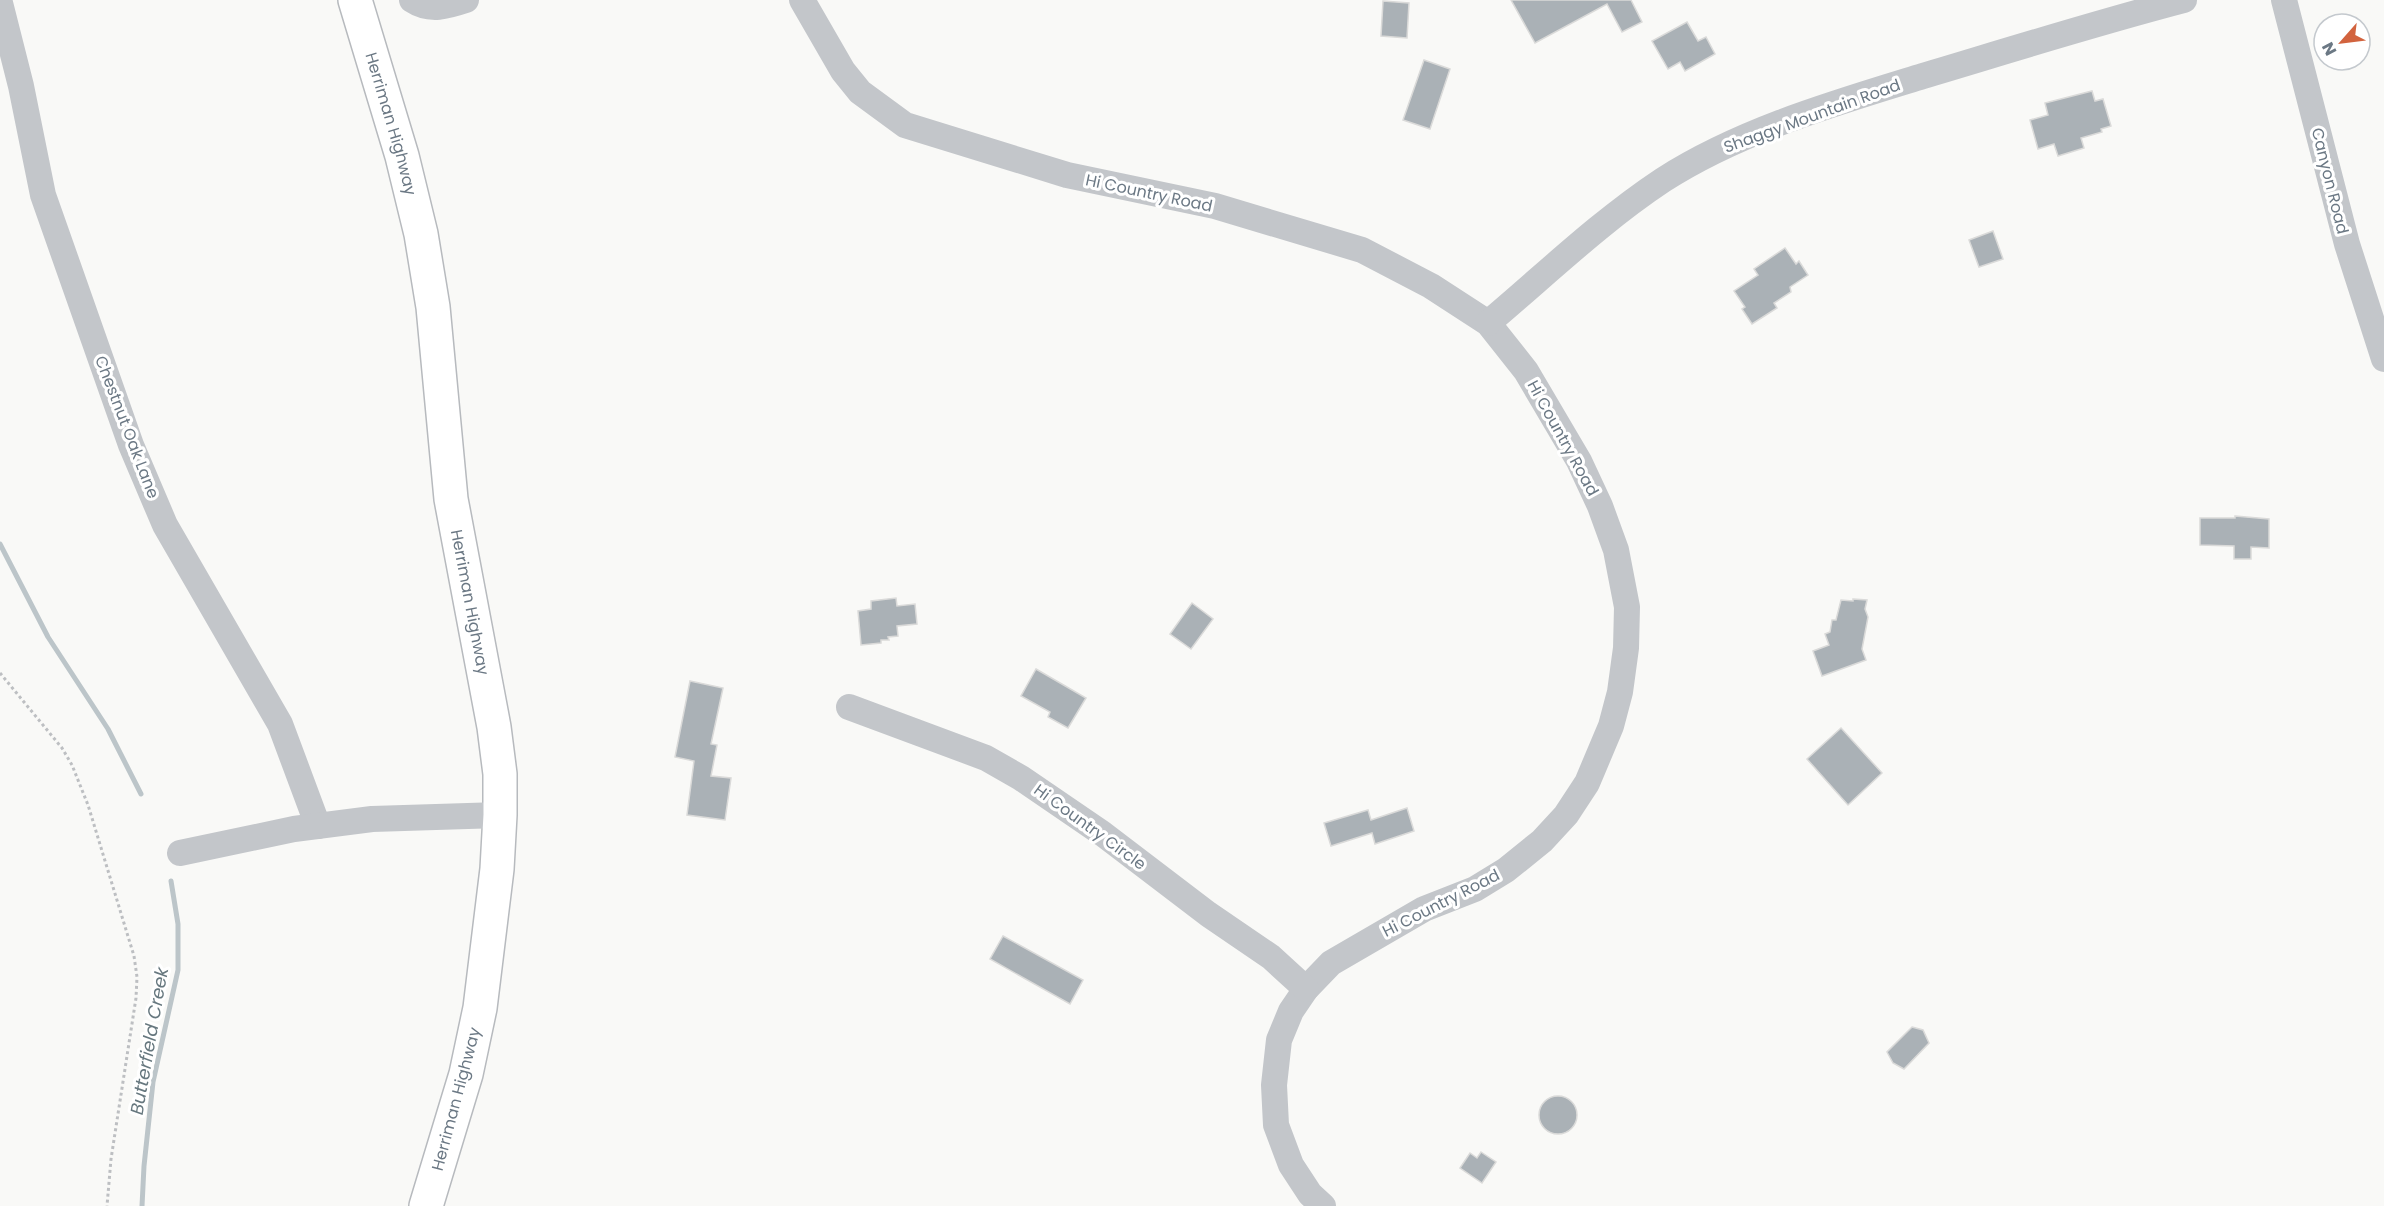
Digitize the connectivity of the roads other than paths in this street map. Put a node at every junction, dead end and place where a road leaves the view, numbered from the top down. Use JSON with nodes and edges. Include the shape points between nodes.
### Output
{"nodes":[{"id":1,"x":355,"y":0,"type":"edge"},
{"id":2,"x":412,"y":0,"type":"edge"},
{"id":3,"x":466,"y":0,"type":"edge"},
{"id":4,"x":802,"y":0,"type":"edge"},
{"id":5,"x":2184,"y":0,"type":"edge"},
{"id":6,"x":2284,"y":0,"type":"edge"},
{"id":7,"x":0,"y":3,"type":"edge"},
{"id":8,"x":1488,"y":323,"type":"junction"},
{"id":9,"x":2384,"y":359,"type":"edge"},
{"id":10,"x":849,"y":706,"type":"dead end"},
{"id":11,"x":500,"y":815,"type":"junction"},
{"id":12,"x":318,"y":826,"type":"junction"},
{"id":13,"x":180,"y":853,"type":"dead end"},
{"id":14,"x":1306,"y":989,"type":"junction"},
{"id":15,"x":426,"y":1206,"type":"edge"},
{"id":16,"x":1323,"y":1206,"type":"edge"}],
"edges":[{"from":1,"to":11,"type":"main road","name":"Herriman Highway","via":[[410,185],[428,270],[451,500],[497,750]]},
{"from":2,"to":3,"type":"street","via":[[438,8]]},
{"from":4,"to":8,"type":"street","name":"Hi Country Road","via":[[860,92],[905,125],[1067,175],[1215,206],[1362,250],[1431,286]]},
{"from":5,"to":8,"type":"street","name":"Shaggy Mountain Road","via":[[1877,90],[1740,140],[1663,181],[1590,236]]},
{"from":6,"to":9,"type":"street","name":"Canyon Road","via":[[2347,244]]},
{"from":7,"to":12,"type":"street","name":"Chestnut Oak Lane","via":[[44,195],[130,445],[165,525],[280,724]]},
{"from":8,"to":14,"type":"street","name":"Hi Country Road","via":[[1526,371],[1579,461],[1616,550],[1627,607],[1626,648],[1611,726],[1587,783],[1542,842],[1475,890],[1424,909],[1331,963]]},
{"from":10,"to":14,"type":"street","name":"Hi Country Circle","via":[[986,758],[1021,778],[1271,957]]},
{"from":11,"to":12,"type":"street","via":[[372,819]]},
{"from":11,"to":15,"type":"main road","name":"Herriman Highway","via":[[492,921],[473,1043]]},
{"from":12,"to":13,"type":"street"},
{"from":14,"to":16,"type":"street","name":"Hi Country Road","via":[[1279,1040],[1274,1085],[1276,1125],[1291,1165]]}]}
